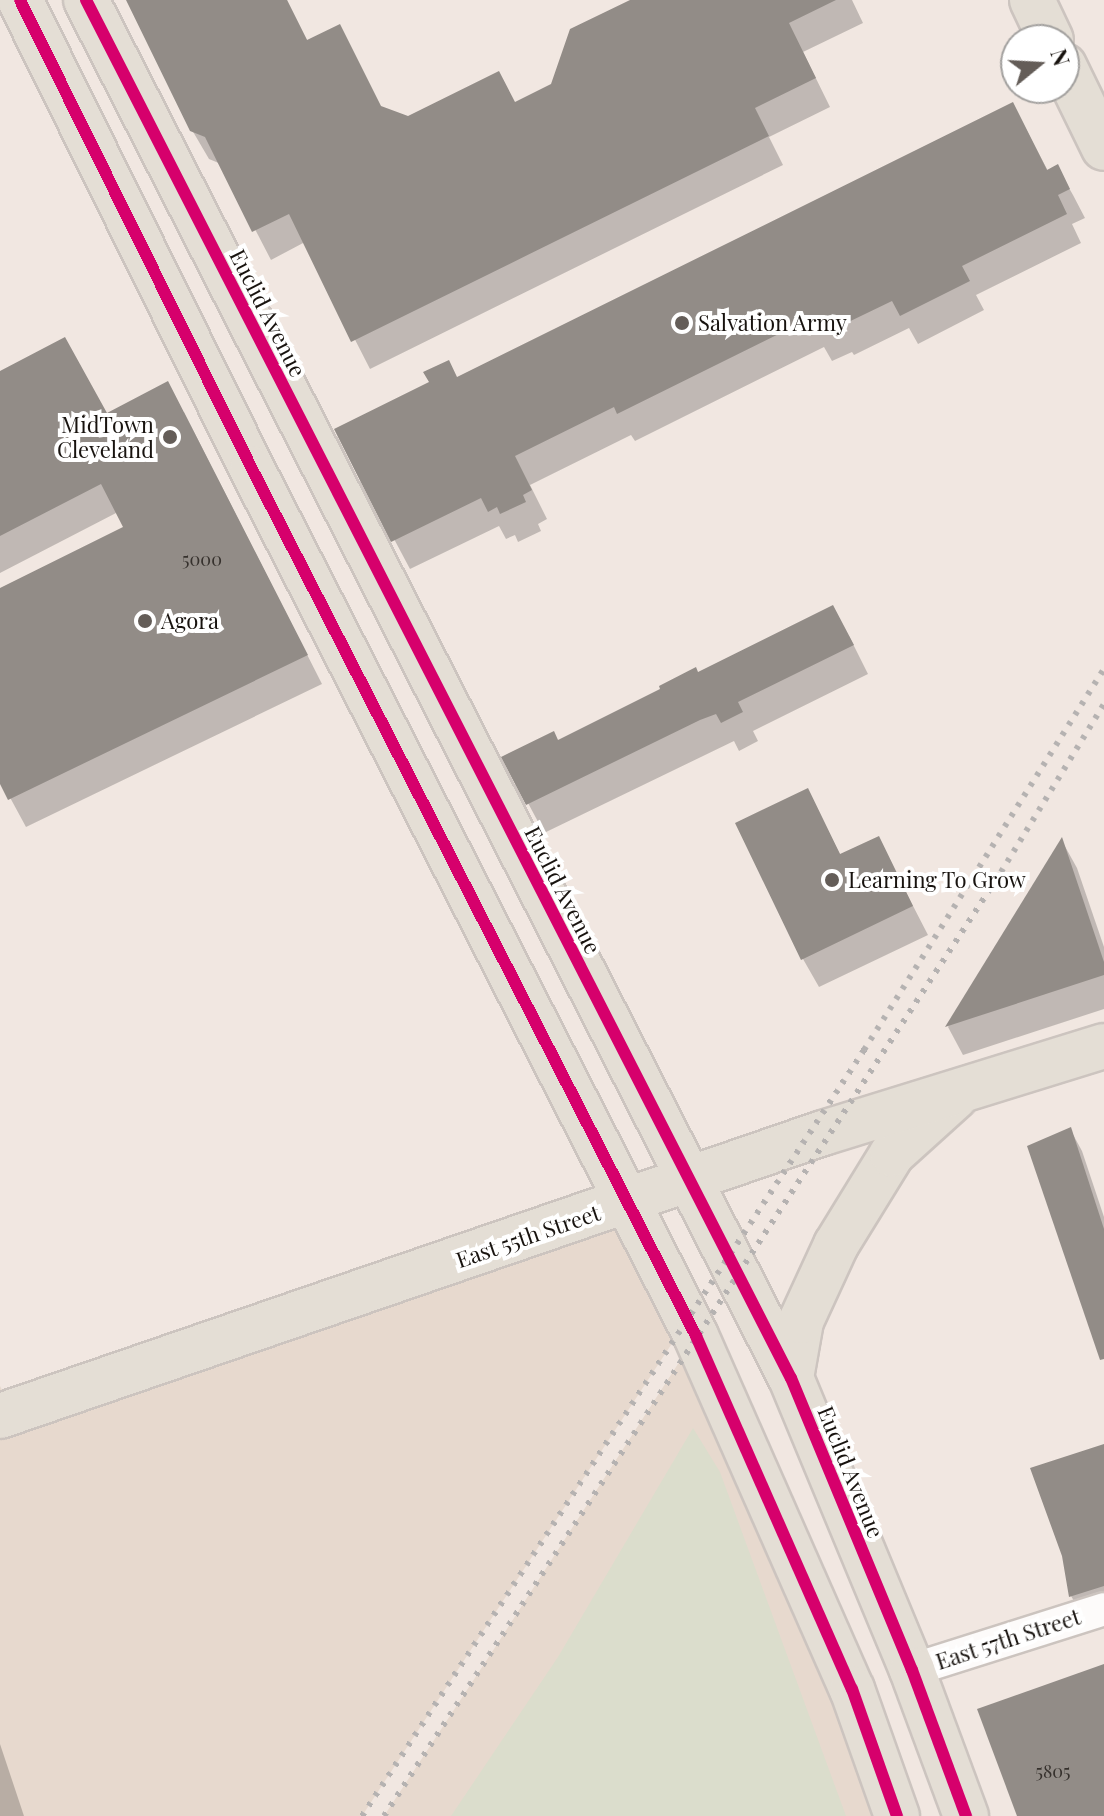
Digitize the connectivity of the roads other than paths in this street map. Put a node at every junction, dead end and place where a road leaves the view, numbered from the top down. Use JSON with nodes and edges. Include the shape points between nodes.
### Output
{"nodes":[{"id":1,"x":86,"y":0,"type":"edge"},
{"id":2,"x":1032,"y":0,"type":"edge"},
{"id":3,"x":20,"y":6,"type":"edge"},
{"id":4,"x":1043,"y":24,"type":"edge"},
{"id":5,"x":1080,"y":99,"type":"edge"},
{"id":6,"x":1104,"y":148,"type":"edge"},
{"id":7,"x":1104,"y":1046,"type":"edge"},
{"id":8,"x":965,"y":1088,"type":"junction"},
{"id":9,"x":688,"y":1180,"type":"junction"},
{"id":10,"x":627,"y":1201,"type":"junction"},
{"id":11,"x":791,"y":1378,"type":"junction"},
{"id":12,"x":0,"y":1416,"type":"edge"},
{"id":13,"x":1104,"y":1609,"type":"edge"},
{"id":14,"x":912,"y":1670,"type":"junction"},
{"id":15,"x":897,"y":1816,"type":"edge"},
{"id":16,"x":966,"y":1816,"type":"edge"}],
"edges":[{"from":1,"to":9,"type":"main road","name":"Euclid Avenue"},
{"from":2,"to":4,"type":"main road"},
{"from":3,"to":10,"type":"main road"},
{"from":5,"to":6,"type":"main road"},
{"from":7,"to":8,"type":"main road","name":"East 55th Street"},
{"from":8,"to":9,"type":"main road","name":"East 55th Street"},
{"from":8,"to":11,"type":"main road","via":[[892,1154],[836,1245],[801,1321]]},
{"from":9,"to":10,"type":"main road","name":"East 55th Street"},
{"from":9,"to":11,"type":"main road","name":"Euclid Avenue"},
{"from":10,"to":12,"type":"main road","name":"East 55th Street"},
{"from":10,"to":15,"type":"main road","via":[[720,1389],[852,1689]]},
{"from":11,"to":14,"type":"main road","name":"Euclid Avenue"},
{"from":13,"to":14,"type":"street","name":"East 57th Street"},
{"from":14,"to":16,"type":"main road","name":"Euclid Avenue"}]}
